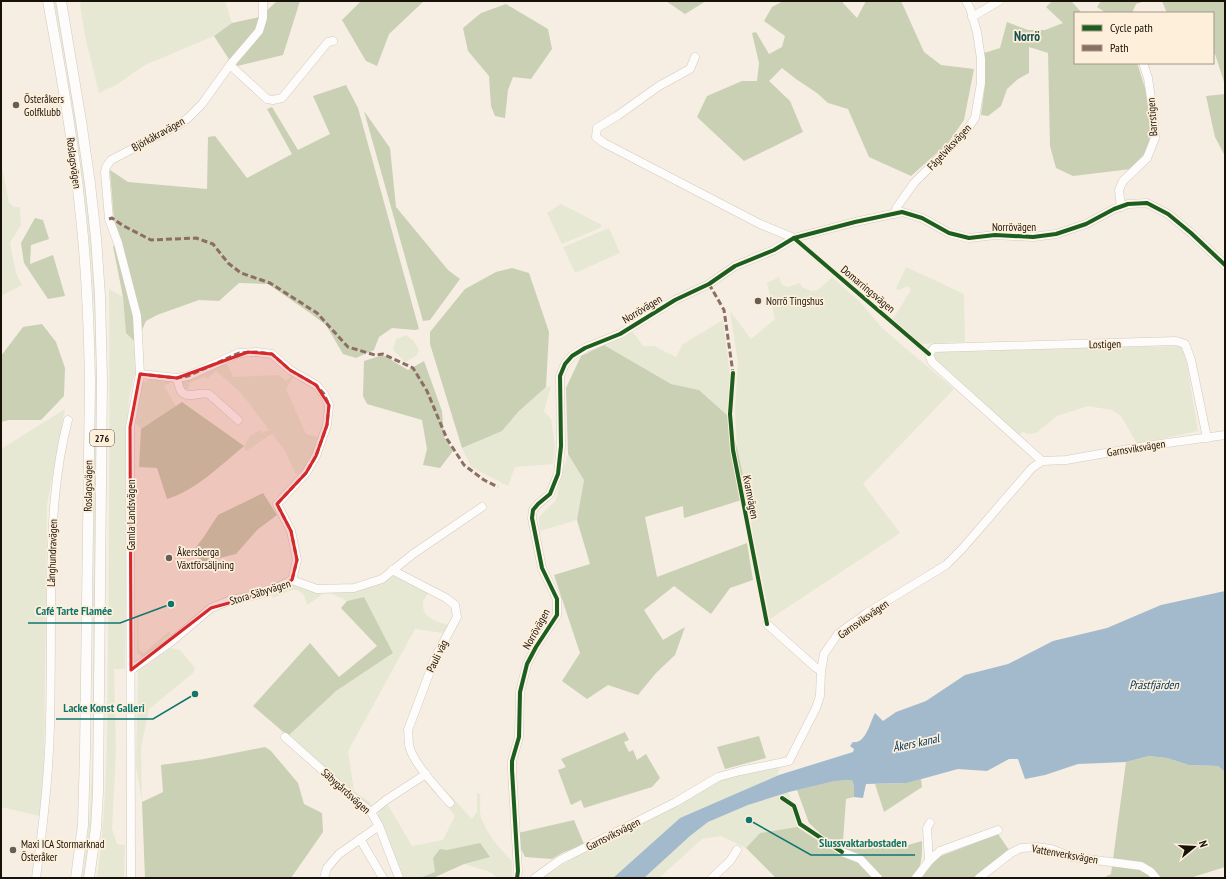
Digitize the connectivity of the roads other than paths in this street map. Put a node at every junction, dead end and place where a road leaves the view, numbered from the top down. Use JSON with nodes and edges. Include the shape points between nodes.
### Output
{"nodes":[{"id":1,"x":48,"y":1,"type":"edge"},
{"id":2,"x":61,"y":1,"type":"edge"},
{"id":3,"x":262,"y":1,"type":"edge"},
{"id":4,"x":966,"y":1,"type":"edge"},
{"id":5,"x":999,"y":1,"type":"edge"},
{"id":6,"x":972,"y":17,"type":"junction"},
{"id":7,"x":333,"y":41,"type":"dead end"},
{"id":8,"x":695,"y":57,"type":"dead end"},
{"id":9,"x":1143,"y":64,"type":"edge"},
{"id":10,"x":230,"y":65,"type":"junction"},
{"id":11,"x":111,"y":160,"type":"joint"},
{"id":12,"x":1121,"y":207,"type":"junction"},
{"id":13,"x":894,"y":214,"type":"junction"},
{"id":14,"x":794,"y":238,"type":"junction"},
{"id":15,"x":1225,"y":265,"type":"edge"},
{"id":16,"x":140,"y":374,"type":"junction"},
{"id":17,"x":177,"y":378,"type":"junction"},
{"id":18,"x":68,"y":420,"type":"dead end"},
{"id":19,"x":238,"y":420,"type":"dead end"},
{"id":20,"x":1225,"y":434,"type":"edge"},
{"id":21,"x":1206,"y":438,"type":"junction"},
{"id":22,"x":1042,"y":461,"type":"junction"},
{"id":23,"x":482,"y":507,"type":"dead end"},
{"id":24,"x":392,"y":570,"type":"junction"},
{"id":25,"x":292,"y":580,"type":"junction"},
{"id":26,"x":767,"y":624,"type":"dead end"},
{"id":27,"x":131,"y":670,"type":"junction"},
{"id":28,"x":821,"y":671,"type":"junction"},
{"id":29,"x":285,"y":737,"type":"dead end"},
{"id":30,"x":426,"y":774,"type":"junction"},
{"id":31,"x":450,"y":803,"type":"dead end"},
{"id":32,"x":371,"y":812,"type":"junction"},
{"id":33,"x":930,"y":823,"type":"dead end"},
{"id":34,"x":379,"y":826,"type":"junction"},
{"id":35,"x":998,"y":830,"type":"dead end"},
{"id":36,"x":360,"y":839,"type":"junction"},
{"id":37,"x":737,"y":850,"type":"dead end"},
{"id":38,"x":842,"y":852,"type":"dead end"},
{"id":39,"x":928,"y":861,"type":"junction"},
{"id":40,"x":36,"y":878,"type":"edge"},
{"id":41,"x":76,"y":878,"type":"edge"},
{"id":42,"x":89,"y":878,"type":"edge"},
{"id":43,"x":130,"y":878,"type":"edge"},
{"id":44,"x":324,"y":878,"type":"edge"},
{"id":45,"x":383,"y":878,"type":"edge"},
{"id":46,"x":399,"y":878,"type":"edge"},
{"id":47,"x":517,"y":878,"type":"edge"},
{"id":48,"x":535,"y":878,"type":"edge"},
{"id":49,"x":712,"y":878,"type":"edge"},
{"id":50,"x":878,"y":878,"type":"edge"},
{"id":51,"x":916,"y":878,"type":"edge"},
{"id":52,"x":979,"y":878,"type":"edge"},
{"id":53,"x":1156,"y":878,"type":"edge"}],
"edges":[{"from":1,"to":41,"type":"main road","name":"Roslagsvägen","number":"276","via":[[75,165],[84,245],[89,333],[85,752],[83,825]]},
{"from":2,"to":42,"type":"main road","name":"Roslagsvägen","number":"276","via":[[90,184],[102,337],[98,792]]},
{"from":3,"to":10,"type":"street","name":"Björkåkravägen","via":[[263,18],[259,31]]},
{"from":4,"to":6,"type":"street","name":"Fågelviksvägen"},
{"from":5,"to":6,"type":"street"},
{"from":6,"to":13,"type":"street","name":"Fågelviksvägen","via":[[981,59],[981,83],[975,118],[966,131],[914,183],[896,207]]},
{"from":7,"to":10,"type":"street","via":[[328,42],[282,98],[267,98]]},
{"from":8,"to":14,"type":"street","via":[[690,69],[659,86],[597,128],[596,137],[760,224]]},
{"from":9,"to":12,"type":"street","name":"Barrstigen","via":[[1148,78],[1155,138],[1147,158],[1123,181],[1119,190]]},
{"from":10,"to":11,"type":"street","name":"Björkåkravägen","via":[[202,104],[188,118]]},
{"from":11,"to":16,"type":"street","name":"Gamla Landsvägen","via":[[105,172],[109,219],[137,316]]},
{"from":12,"to":13,"type":"street","name":"Norrövägen","via":[[1086,224],[1056,234],[1033,237],[995,235],[969,238],[949,233],[922,218],[902,212]]},
{"from":12,"to":15,"type":"street","name":"Norrövägen","via":[[1147,203],[1168,214]]},
{"from":13,"to":14,"type":"street","name":"Norrövägen"},
{"from":14,"to":47,"type":"street","name":"Norrövägen","via":[[774,250],[735,266],[709,284],[675,300],[620,334],[585,348],[565,364],[560,376],[561,446],[558,474],[550,494],[533,510],[532,518],[542,568],[557,599],[557,615],[527,664],[520,692],[519,737],[512,761]]},
{"from":16,"to":17,"type":"street"},
{"from":16,"to":27,"type":"street","name":"Gamla Landsvägen","via":[[130,427]]},
{"from":17,"to":19,"type":"street","via":[[181,391],[191,395],[204,392],[209,394]]},
{"from":17,"to":25,"type":"street","via":[[188,376],[239,353],[266,353],[272,354],[290,370],[316,385],[324,394],[329,405],[327,425],[316,456],[306,473],[277,504],[297,560]]},
{"from":18,"to":40,"type":"street","name":"Långhundravägen","via":[[59,458],[55,491],[48,776]]},
{"from":20,"to":21,"type":"street","name":"Garnsviksvägen"},
{"from":21,"to":22,"type":"street","name":"Garnsviksvägen","via":[[1066,460]]},
{"from":21,"to":22,"type":"street","name":"Lostigen","via":[[1191,360],[1185,344],[1176,341],[934,348],[929,354],[932,362]]},
{"from":22,"to":28,"type":"street","name":"Garnsviksvägen","via":[[1032,468],[962,550],[946,565],[867,613],[838,634],[824,654]]},
{"from":23,"to":24,"type":"street","name":"Stora Säbyvägen"},
{"from":24,"to":25,"type":"street","name":"Stora Säbyvägen","via":[[382,579],[354,588],[317,589]]},
{"from":24,"to":30,"type":"street","name":"Pauli väg","via":[[446,598],[456,609],[457,618],[431,666],[408,730],[412,755]]},
{"from":25,"to":27,"type":"street","name":"Stora Säbyvägen","via":[[265,593],[231,600],[211,608],[172,642]]},
{"from":26,"to":28,"type":"street"},
{"from":27,"to":43,"type":"street","name":"Gamla Landsvägen"},
{"from":28,"to":48,"type":"street","name":"Garnsviksvägen","via":[[818,702],[789,761],[718,777],[676,802],[560,860]]},
{"from":29,"to":32,"type":"street","name":"Säbygårdsvägen"},
{"from":30,"to":31,"type":"street","name":"Pauli väg"},
{"from":30,"to":32,"type":"street"},
{"from":32,"to":34,"type":"street","name":"Säbygårdsvägen"},
{"from":33,"to":39,"type":"street","via":[[927,828]]},
{"from":34,"to":36,"type":"street"},
{"from":34,"to":46,"type":"street","name":"Säbygårdsvägen"},
{"from":35,"to":39,"type":"street","via":[[940,851]]},
{"from":36,"to":44,"type":"street","via":[[339,854],[327,868]]},
{"from":36,"to":45,"type":"street"},
{"from":37,"to":49,"type":"street","via":[[730,861]]},
{"from":38,"to":50,"type":"street","via":[[860,859]]},
{"from":39,"to":51,"type":"street"},
{"from":52,"to":53,"type":"street","name":"Vattenverksvägen","via":[[1011,853],[1021,848],[1036,847],[1051,849],[1072,857],[1141,866]]}]}
